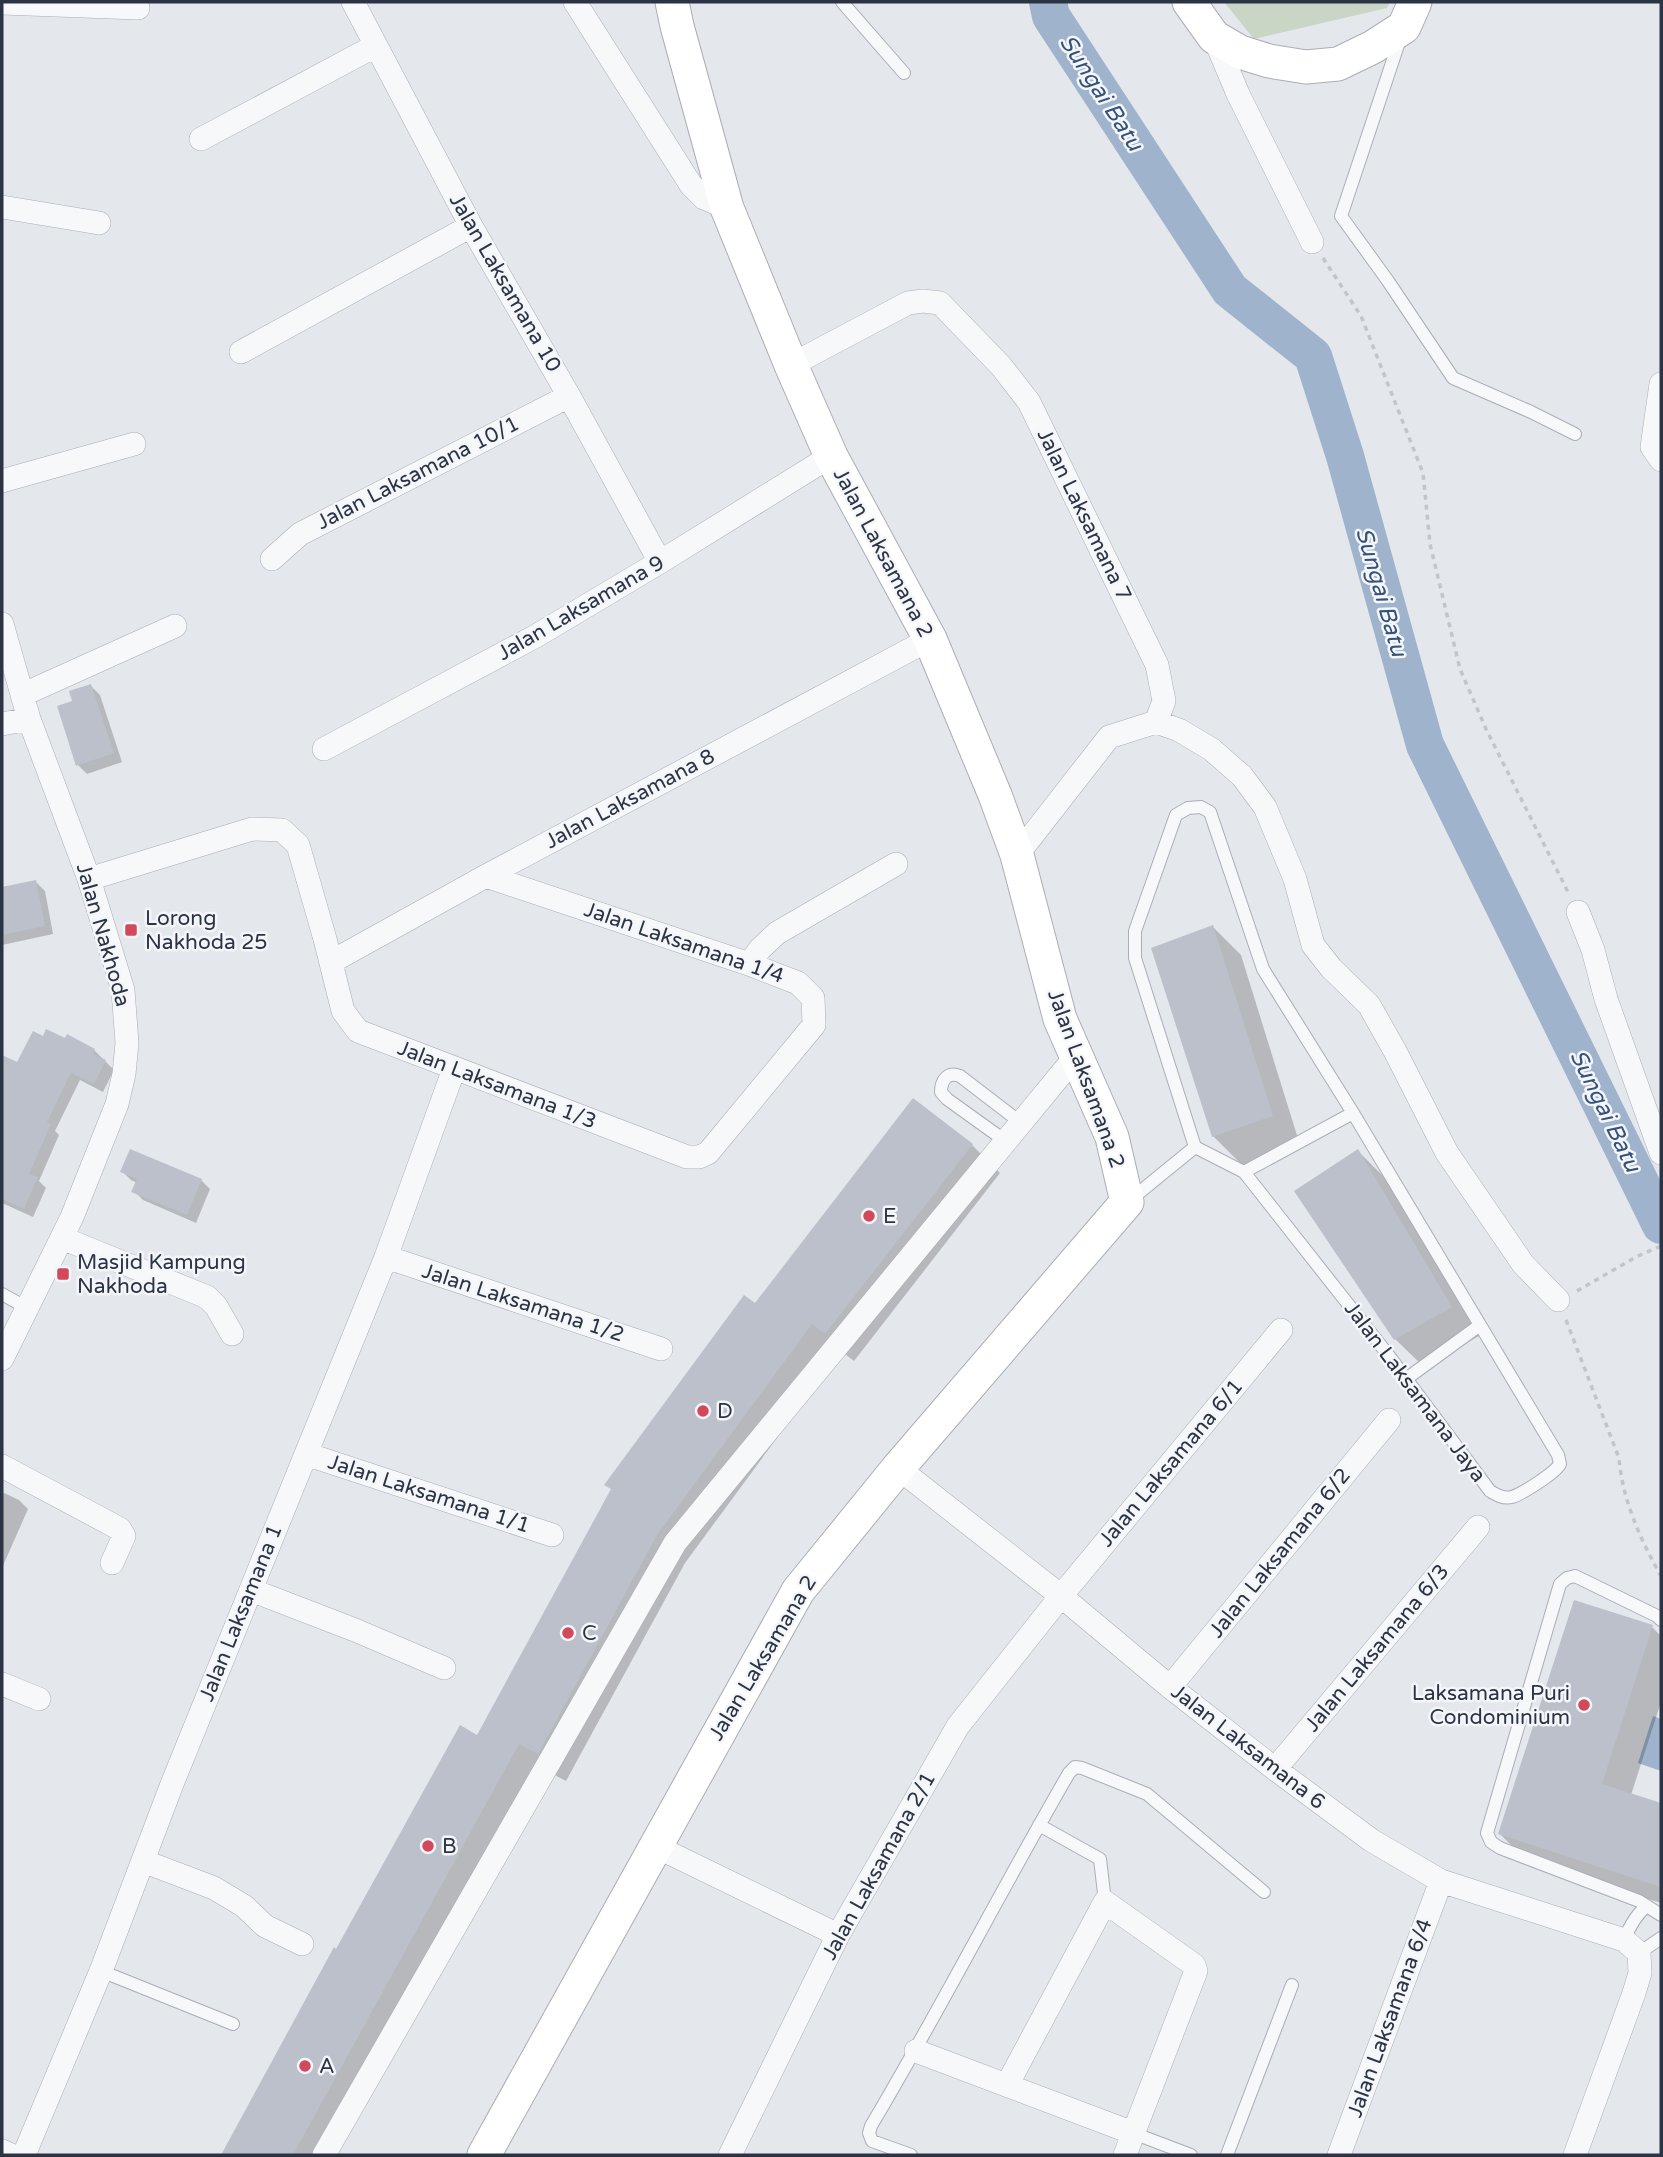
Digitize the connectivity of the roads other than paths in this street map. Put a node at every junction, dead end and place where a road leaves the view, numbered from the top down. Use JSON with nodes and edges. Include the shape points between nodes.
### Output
{"nodes":[{"id":1,"x":2,"y":2,"type":"edge"},
{"id":2,"x":353,"y":2,"type":"edge"},
{"id":3,"x":575,"y":2,"type":"edge"},
{"id":4,"x":672,"y":2,"type":"edge"},
{"id":5,"x":842,"y":2,"type":"edge"},
{"id":6,"x":1189,"y":2,"type":"edge"},
{"id":7,"x":138,"y":8,"type":"dead end"},
{"id":8,"x":1409,"y":14,"type":"edge"},
{"id":9,"x":1214,"y":37,"type":"junction"},
{"id":10,"x":375,"y":46,"type":"junction"},
{"id":11,"x":904,"y":73,"type":"dead end"},
{"id":12,"x":201,"y":139,"type":"dead end"},
{"id":13,"x":2,"y":207,"type":"edge"},
{"id":14,"x":727,"y":208,"type":"junction"},
{"id":15,"x":99,"y":223,"type":"dead end"},
{"id":16,"x":471,"y":226,"type":"junction"},
{"id":17,"x":1312,"y":242,"type":"road end"},
{"id":18,"x":241,"y":352,"type":"dead end"},
{"id":19,"x":791,"y":365,"type":"junction"},
{"id":20,"x":1661,"y":384,"type":"edge"},
{"id":21,"x":569,"y":396,"type":"junction"},
{"id":22,"x":1575,"y":434,"type":"dead end"},
{"id":23,"x":134,"y":444,"type":"dead end"},
{"id":24,"x":831,"y":456,"type":"junction"},
{"id":25,"x":1661,"y":460,"type":"edge"},
{"id":26,"x":2,"y":481,"type":"edge"},
{"id":27,"x":272,"y":559,"type":"dead end"},
{"id":28,"x":660,"y":562,"type":"junction"},
{"id":29,"x":2,"y":624,"type":"edge"},
{"id":30,"x":175,"y":626,"type":"dead end"},
{"id":31,"x":930,"y":639,"type":"junction"},
{"id":32,"x":22,"y":695,"type":"junction"},
{"id":33,"x":29,"y":719,"type":"junction"},
{"id":34,"x":1156,"y":722,"type":"junction"},
{"id":35,"x":2,"y":724,"type":"edge"},
{"id":36,"x":324,"y":749,"type":"dead end"},
{"id":37,"x":1017,"y":855,"type":"junction"},
{"id":38,"x":896,"y":864,"type":"dead end"},
{"id":39,"x":486,"y":876,"type":"junction"},
{"id":40,"x":89,"y":879,"type":"junction"},
{"id":41,"x":1578,"y":912,"type":"road end"},
{"id":42,"x":331,"y":962,"type":"junction"},
{"id":43,"x":749,"y":964,"type":"junction"},
{"id":44,"x":1076,"y":1056,"type":"junction"},
{"id":45,"x":454,"y":1069,"type":"junction"},
{"id":46,"x":1353,"y":1113,"type":"junction"},
{"id":47,"x":1020,"y":1122,"type":"junction"},
{"id":48,"x":1004,"y":1140,"type":"junction"},
{"id":49,"x":1195,"y":1147,"type":"junction"},
{"id":50,"x":708,"y":1153,"type":"joint"},
{"id":51,"x":1661,"y":1153,"type":"edge"},
{"id":52,"x":1244,"y":1172,"type":"junction"},
{"id":53,"x":1127,"y":1202,"type":"junction"},
{"id":54,"x":62,"y":1238,"type":"junction"},
{"id":55,"x":386,"y":1257,"type":"junction"},
{"id":56,"x":2,"y":1294,"type":"edge"},
{"id":57,"x":1558,"y":1300,"type":"road end"},
{"id":58,"x":27,"y":1308,"type":"junction"},
{"id":59,"x":1480,"y":1325,"type":"junction"},
{"id":60,"x":1281,"y":1330,"type":"dead end"},
{"id":61,"x":232,"y":1334,"type":"dead end"},
{"id":62,"x":661,"y":1349,"type":"dead end"},
{"id":63,"x":2,"y":1359,"type":"edge"},
{"id":64,"x":1406,"y":1379,"type":"junction"},
{"id":65,"x":1390,"y":1420,"type":"dead end"},
{"id":66,"x":306,"y":1454,"type":"junction"},
{"id":67,"x":2,"y":1466,"type":"edge"},
{"id":68,"x":898,"y":1468,"type":"junction"},
{"id":69,"x":1478,"y":1527,"type":"dead end"},
{"id":70,"x":552,"y":1535,"type":"dead end"},
{"id":71,"x":112,"y":1563,"type":"dead end"},
{"id":72,"x":251,"y":1590,"type":"junction"},
{"id":73,"x":1061,"y":1596,"type":"junction"},
{"id":74,"x":1661,"y":1620,"type":"edge"},
{"id":75,"x":444,"y":1668,"type":"dead end"},
{"id":76,"x":2,"y":1684,"type":"edge"},
{"id":77,"x":1170,"y":1687,"type":"junction"},
{"id":78,"x":39,"y":1699,"type":"dead end"},
{"id":79,"x":1275,"y":1769,"type":"junction"},
{"id":80,"x":1039,"y":1825,"type":"junction"},
{"id":81,"x":655,"y":1846,"type":"junction"},
{"id":82,"x":143,"y":1861,"type":"junction"},
{"id":83,"x":1441,"y":1881,"type":"junction"},
{"id":84,"x":1264,"y":1892,"type":"dead end"},
{"id":85,"x":1105,"y":1902,"type":"junction"},
{"id":86,"x":1647,"y":1906,"type":"junction"},
{"id":87,"x":1661,"y":1915,"type":"edge"},
{"id":88,"x":838,"y":1935,"type":"junction"},
{"id":89,"x":1661,"y":1938,"type":"edge"},
{"id":90,"x":302,"y":1944,"type":"dead end"},
{"id":91,"x":1632,"y":1946,"type":"junction"},
{"id":92,"x":101,"y":1971,"type":"junction"},
{"id":93,"x":1292,"y":1985,"type":"dead end"},
{"id":94,"x":233,"y":2024,"type":"dead end"},
{"id":95,"x":916,"y":2051,"type":"junction"},
{"id":96,"x":1007,"y":2085,"type":"junction"},
{"id":97,"x":1133,"y":2133,"type":"junction"},
{"id":98,"x":2,"y":2151,"type":"edge"},
{"id":99,"x":11,"y":2155,"type":"edge"},
{"id":100,"x":24,"y":2155,"type":"edge"},
{"id":101,"x":324,"y":2155,"type":"edge"},
{"id":102,"x":484,"y":2155,"type":"edge"},
{"id":103,"x":730,"y":2155,"type":"edge"},
{"id":104,"x":911,"y":2155,"type":"edge"},
{"id":105,"x":1125,"y":2155,"type":"edge"},
{"id":106,"x":1191,"y":2155,"type":"edge"},
{"id":107,"x":1227,"y":2155,"type":"edge"},
{"id":108,"x":1339,"y":2155,"type":"edge"},
{"id":109,"x":1575,"y":2155,"type":"edge"}],
"edges":[{"from":1,"to":7,"type":"street"},
{"from":2,"to":10,"type":"street","name":"Jalan Laksamana 10"},
{"from":3,"to":14,"type":"street","via":[[691,185],[704,198]]},
{"from":4,"to":14,"type":"street","name":"Jalan Laksamana 2"},
{"from":5,"to":11,"type":"lane"},
{"from":6,"to":9,"type":"street"},
{"from":8,"to":9,"type":"street","via":[[1373,47],[1338,65],[1306,67],[1269,61]]},
{"from":8,"to":22,"type":"lane","via":[[1341,216],[1453,378]]},
{"from":9,"to":17,"type":"street"},
{"from":10,"to":12,"type":"street"},
{"from":10,"to":16,"type":"street","name":"Jalan Laksamana 10"},
{"from":13,"to":15,"type":"street"},
{"from":14,"to":19,"type":"street","name":"Jalan Laksamana 2"},
{"from":16,"to":18,"type":"street"},
{"from":16,"to":21,"type":"street","name":"Jalan Laksamana 10"},
{"from":19,"to":24,"type":"street","name":"Jalan Laksamana 2"},
{"from":19,"to":34,"type":"street","name":"Jalan Laksamana 7","via":[[908,303],[940,303],[950,312],[1029,402],[1157,665],[1164,701]]},
{"from":20,"to":25,"type":"street","via":[[1652,447]]},
{"from":21,"to":27,"type":"street","name":"Jalan Laksamana 10/1","via":[[300,534]]},
{"from":21,"to":28,"type":"street","name":"Jalan Laksamana 10"},
{"from":23,"to":26,"type":"street"},
{"from":24,"to":28,"type":"street","name":"Jalan Laksamana 9"},
{"from":24,"to":31,"type":"street","name":"Jalan Laksamana 2"},
{"from":28,"to":36,"type":"street","name":"Jalan Laksamana 9","via":[[536,636]]},
{"from":29,"to":32,"type":"street","name":"Jalan Nakhoda"},
{"from":30,"to":32,"type":"street"},
{"from":31,"to":37,"type":"street","name":"Jalan Laksamana 2"},
{"from":31,"to":39,"type":"street","name":"Jalan Laksamana 8"},
{"from":32,"to":33,"type":"street","name":"Jalan Nakhoda"},
{"from":33,"to":35,"type":"street"},
{"from":33,"to":40,"type":"street","name":"Jalan Nakhoda"},
{"from":34,"to":37,"type":"street","via":[[1109,737]]},
{"from":34,"to":57,"type":"street","via":[[1210,749],[1242,776],[1265,807],[1295,879],[1314,945],[1368,1005],[1447,1153],[1523,1264]]},
{"from":37,"to":44,"type":"street","name":"Jalan Laksamana 2","via":[[1060,1019]]},
{"from":38,"to":43,"type":"street","via":[[777,933]]},
{"from":39,"to":42,"type":"street","name":"Jalan Laksamana 8"},
{"from":39,"to":43,"type":"street","name":"Jalan Laksamana 1/4"},
{"from":40,"to":42,"type":"street","via":[[253,829],[282,830],[298,845]]},
{"from":40,"to":54,"type":"street","name":"Jalan Nakhoda","via":[[123,990],[127,1043],[117,1104]]},
{"from":41,"to":51,"type":"street"},
{"from":42,"to":45,"type":"street","name":"Jalan Laksamana 1/3","via":[[343,1011],[358,1031]]},
{"from":43,"to":50,"type":"street","name":"Jalan Laksamana 1/4","via":[[798,983],[813,998],[814,1025]]},
{"from":44,"to":47,"type":"street"},
{"from":44,"to":53,"type":"street","name":"Jalan Laksamana 2","via":[[1112,1137]]},
{"from":45,"to":50,"type":"street","name":"Jalan Laksamana 1/3","via":[[687,1157]]},
{"from":45,"to":55,"type":"street","name":"Jalan Laksamana 1"},
{"from":46,"to":49,"type":"lane","name":"Jalan Laksamana Jaya","via":[[1263,969],[1210,811],[1188,808],[1176,815],[1135,931],[1135,958]]},
{"from":46,"to":52,"type":"lane"},
{"from":46,"to":59,"type":"lane","name":"Jalan Laksamana Jaya"},
{"from":47,"to":48,"type":"street"},
{"from":47,"to":48,"type":"lane","via":[[960,1076],[947,1076],[941,1092],[947,1099]]},
{"from":48,"to":101,"type":"street","via":[[675,1544]]},
{"from":49,"to":52,"type":"lane","name":"Jalan Laksamana Jaya"},
{"from":49,"to":53,"type":"lane"},
{"from":52,"to":64,"type":"lane","name":"Jalan Laksamana Jaya"},
{"from":53,"to":68,"type":"street","name":"Jalan Laksamana 2"},
{"from":54,"to":58,"type":"street","name":"Jalan Nakhoda"},
{"from":54,"to":61,"type":"street","via":[[207,1297]]},
{"from":55,"to":62,"type":"street","name":"Jalan Laksamana 1/2"},
{"from":55,"to":66,"type":"street","name":"Jalan Laksamana 1"},
{"from":56,"to":58,"type":"lane"},
{"from":58,"to":63,"type":"street","name":"Jalan Nakhoda"},
{"from":59,"to":64,"type":"lane"},
{"from":59,"to":64,"type":"lane","name":"Jalan Laksamana Jaya","via":[[1558,1455],[1556,1472],[1512,1496],[1490,1491]]},
{"from":60,"to":73,"type":"street","name":"Jalan Laksamana 6/1"},
{"from":65,"to":77,"type":"street","name":"Jalan Laksamana 6/2"},
{"from":66,"to":70,"type":"street","name":"Jalan Laksamana 1/1"},
{"from":66,"to":72,"type":"street","name":"Jalan Laksamana 1"},
{"from":67,"to":71,"type":"street","via":[[120,1529],[124,1536]]},
{"from":68,"to":73,"type":"street","name":"Jalan Laksamana 6"},
{"from":68,"to":81,"type":"street","name":"Jalan Laksamana 2","via":[[797,1591]]},
{"from":69,"to":79,"type":"street","name":"Jalan Laksamana 6/3"},
{"from":72,"to":75,"type":"street"},
{"from":72,"to":82,"type":"street","name":"Jalan Laksamana 1"},
{"from":73,"to":77,"type":"street","name":"Jalan Laksamana 6"},
{"from":73,"to":88,"type":"street","name":"Jalan Laksamana 2/1","via":[[958,1726]]},
{"from":74,"to":86,"type":"lane","via":[[1575,1576],[1560,1584],[1487,1833],[1500,1848]]},
{"from":76,"to":78,"type":"street"},
{"from":77,"to":79,"type":"street","name":"Jalan Laksamana 6"},
{"from":79,"to":83,"type":"street","name":"Jalan Laksamana 6","via":[[1371,1840]]},
{"from":80,"to":84,"type":"lane","via":[[1069,1773],[1082,1768],[1147,1794]]},
{"from":80,"to":85,"type":"lane","via":[[1100,1859]]},
{"from":80,"to":95,"type":"lane"},
{"from":81,"to":88,"type":"street"},
{"from":81,"to":102,"type":"street","name":"Jalan Laksamana 2"},
{"from":82,"to":90,"type":"street","via":[[214,1888],[265,1926]]},
{"from":82,"to":92,"type":"street","name":"Jalan Laksamana 1"},
{"from":83,"to":91,"type":"street","name":"Jalan Laksamana 6"},
{"from":83,"to":108,"type":"street","name":"Jalan Laksamana 6/4"},
{"from":85,"to":96,"type":"street"},
{"from":85,"to":97,"type":"street","via":[[1194,1965],[1196,1971]]},
{"from":86,"to":87,"type":"lane"},
{"from":86,"to":91,"type":"lane","via":[[1628,1930]]},
{"from":88,"to":103,"type":"street","name":"Jalan Laksamana 2/1"},
{"from":89,"to":91,"type":"lane"},
{"from":91,"to":109,"type":"street","via":[[1640,1973]]},
{"from":92,"to":94,"type":"lane"},
{"from":92,"to":100,"type":"street","name":"Jalan Laksamana 1"},
{"from":93,"to":107,"type":"lane"},
{"from":95,"to":96,"type":"street"},
{"from":95,"to":104,"type":"lane","via":[[869,2133],[872,2141]]},
{"from":96,"to":97,"type":"street"},
{"from":97,"to":105,"type":"street"},
{"from":97,"to":106,"type":"lane"},
{"from":98,"to":99,"type":"street"}]}
